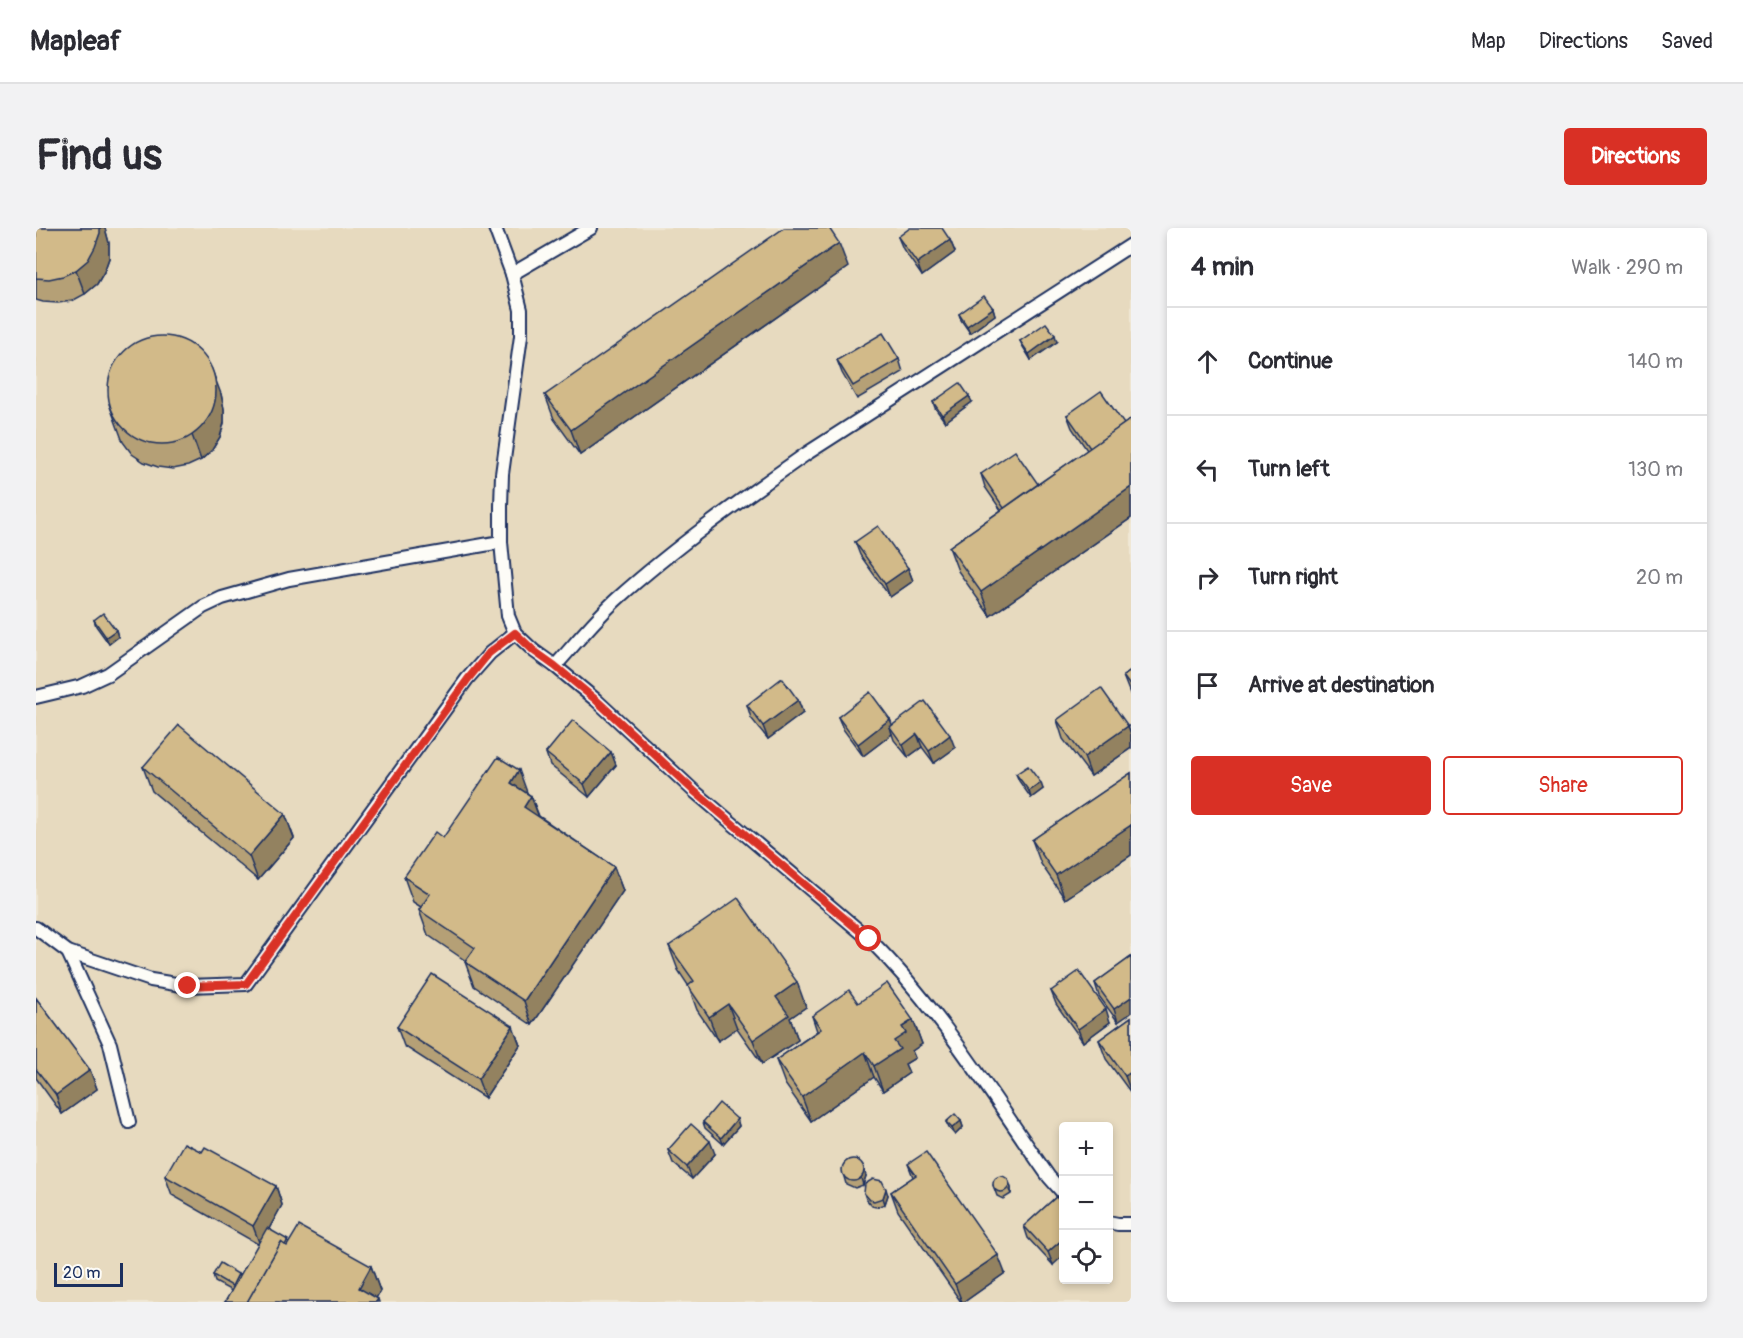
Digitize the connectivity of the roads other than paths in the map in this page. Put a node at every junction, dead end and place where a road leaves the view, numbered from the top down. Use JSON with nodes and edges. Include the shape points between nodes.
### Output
{"nodes":[{"id":1,"x":495,"y":228,"type":"edge"},
{"id":2,"x":591,"y":228,"type":"edge"},
{"id":3,"x":1131,"y":245,"type":"edge"},
{"id":4,"x":512,"y":274,"type":"junction"},
{"id":5,"x":501,"y":542,"type":"junction"},
{"id":6,"x":515,"y":633,"type":"junction"},
{"id":7,"x":555,"y":666,"type":"junction"},
{"id":8,"x":36,"y":697,"type":"edge"},
{"id":9,"x":36,"y":928,"type":"edge"},
{"id":10,"x":68,"y":952,"type":"junction"},
{"id":11,"x":129,"y":1122,"type":"dead end"},
{"id":12,"x":1059,"y":1188,"type":"edge"},
{"id":13,"x":1113,"y":1223,"type":"edge"},
{"id":14,"x":1131,"y":1224,"type":"edge"}],
"edges":[{"from":1,"to":4,"type":"lane"},
{"from":2,"to":4,"type":"lane"},
{"from":3,"to":7,"type":"lane","via":[[776,475],[662,560],[615,601]]},
{"from":4,"to":5,"type":"lane","via":[[521,310],[521,336],[502,474]]},
{"from":5,"to":6,"type":"lane","via":[[508,616]]},
{"from":5,"to":8,"type":"lane","via":[[290,579],[222,598],[203,607],[108,674],[82,687]]},
{"from":6,"to":7,"type":"lane"},
{"from":6,"to":10,"type":"lane","via":[[489,653],[468,679],[246,984],[188,986],[150,980]]},
{"from":7,"to":12,"type":"lane","via":[[891,960],[935,1011]]},
{"from":9,"to":10,"type":"lane"},
{"from":10,"to":11,"type":"lane","via":[[110,1044]]},
{"from":13,"to":14,"type":"lane"}]}
